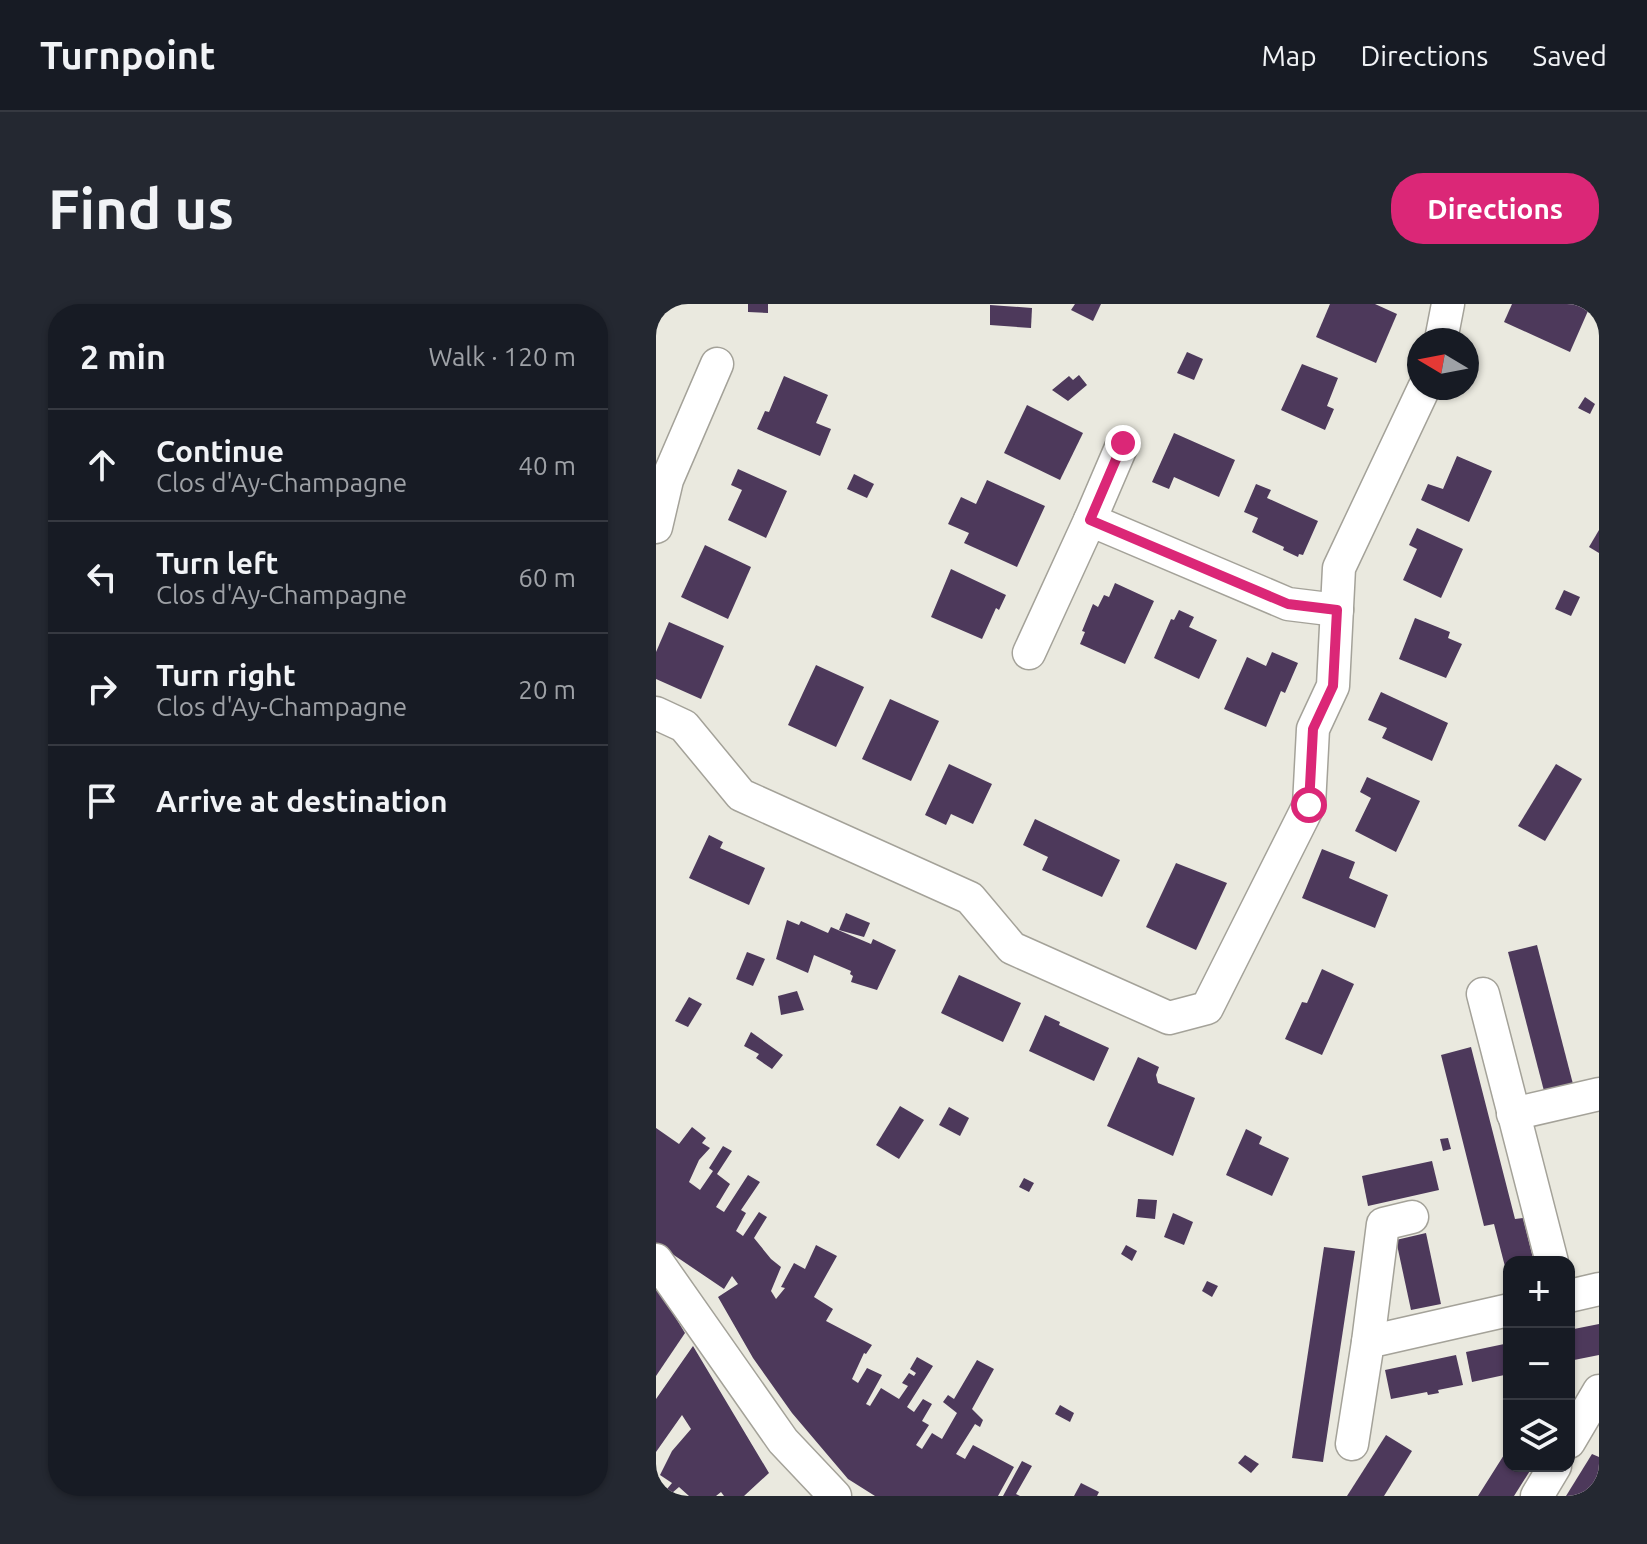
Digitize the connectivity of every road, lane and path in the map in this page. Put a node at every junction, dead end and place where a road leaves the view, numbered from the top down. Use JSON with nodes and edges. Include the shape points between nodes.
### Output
{"nodes":[{"id":1,"x":1448,"y":304,"type":"edge"},
{"id":2,"x":1443,"y":328,"type":"edge"},
{"id":3,"x":717,"y":364,"type":"dead end"},
{"id":4,"x":1418,"y":400,"type":"edge"},
{"id":5,"x":1123,"y":443,"type":"dead end"},
{"id":6,"x":1090,"y":520,"type":"junction"},
{"id":7,"x":656,"y":527,"type":"edge"},
{"id":8,"x":1337,"y":610,"type":"junction"},
{"id":9,"x":1029,"y":653,"type":"dead end"},
{"id":10,"x":656,"y":713,"type":"edge"},
{"id":11,"x":1483,"y":994,"type":"dead end"},
{"id":12,"x":1599,"y":1094,"type":"edge"},
{"id":13,"x":1513,"y":1114,"type":"junction"},
{"id":14,"x":1412,"y":1217,"type":"dead end"},
{"id":15,"x":1550,"y":1256,"type":"edge"},
{"id":16,"x":656,"y":1260,"type":"edge"},
{"id":17,"x":1599,"y":1289,"type":"edge"},
{"id":18,"x":1575,"y":1295,"type":"edge"},
{"id":19,"x":1503,"y":1311,"type":"edge"},
{"id":20,"x":1368,"y":1342,"type":"junction"},
{"id":21,"x":1599,"y":1391,"type":"edge"},
{"id":22,"x":1575,"y":1432,"type":"edge"},
{"id":23,"x":1352,"y":1444,"type":"dead end"},
{"id":24,"x":1551,"y":1472,"type":"edge"},
{"id":25,"x":835,"y":1496,"type":"edge"},
{"id":26,"x":1537,"y":1496,"type":"edge"}],
"edges":[{"from":1,"to":2,"type":"street"},
{"from":3,"to":7,"type":"street","via":[[667,480]]},
{"from":4,"to":8,"type":"street","via":[[1339,568]]},
{"from":5,"to":6,"type":"street"},
{"from":6,"to":8,"type":"street","via":[[1288,604]]},
{"from":6,"to":9,"type":"street"},
{"from":8,"to":10,"type":"street","via":[[1333,686],[1313,729],[1309,805],[1207,1008],[1169,1018],[1012,948],[970,898],[741,795],[684,726]]},
{"from":11,"to":13,"type":"street"},
{"from":12,"to":13,"type":"street"},
{"from":13,"to":15,"type":"street"},
{"from":14,"to":20,"type":"street","via":[[1383,1224]]},
{"from":16,"to":25,"type":"street","via":[[783,1441]]},
{"from":17,"to":18,"type":"street"},
{"from":19,"to":20,"type":"street"},
{"from":20,"to":23,"type":"street"},
{"from":21,"to":22,"type":"street"},
{"from":24,"to":26,"type":"street"}]}
